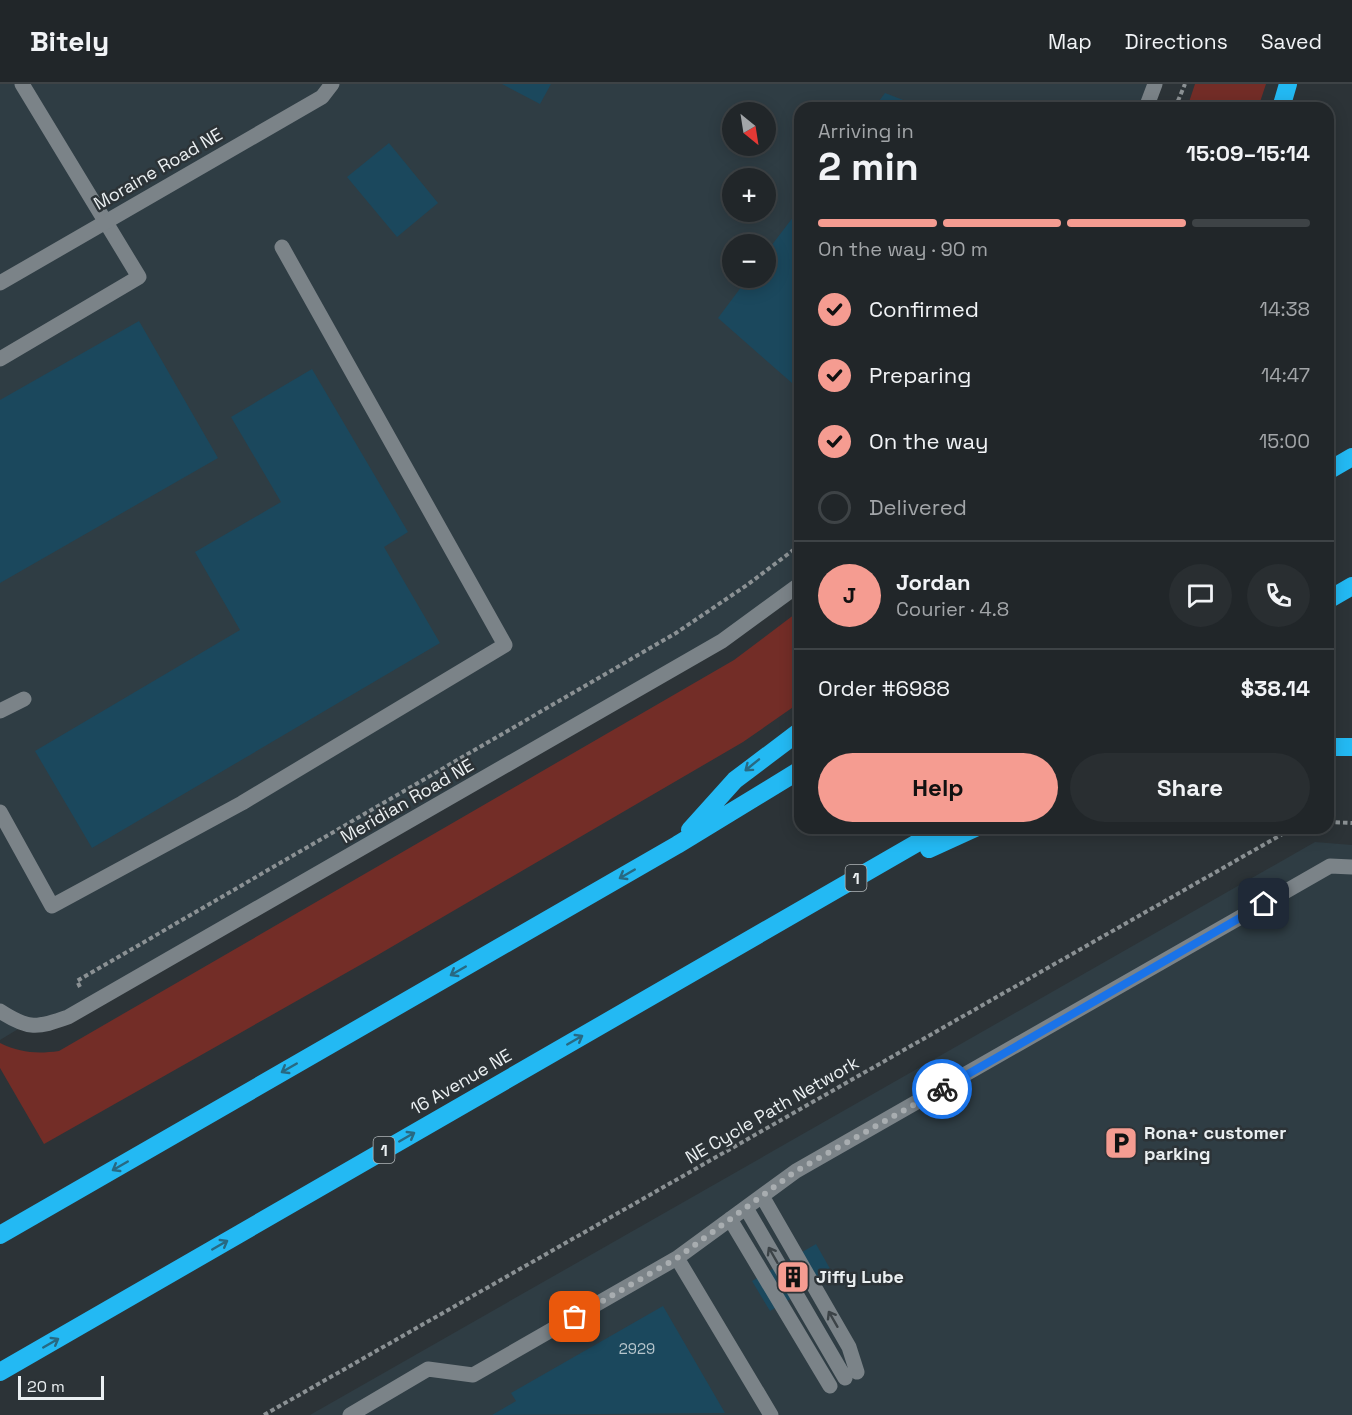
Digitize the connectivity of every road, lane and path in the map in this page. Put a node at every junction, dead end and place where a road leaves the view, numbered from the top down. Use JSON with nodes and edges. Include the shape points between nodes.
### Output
{"nodes":[{"id":1,"x":22,"y":84,"type":"edge"},
{"id":2,"x":332,"y":84,"type":"edge"},
{"id":3,"x":1185,"y":84,"type":"edge"},
{"id":4,"x":1288,"y":84,"type":"edge"},
{"id":5,"x":1152,"y":85,"type":"edge"},
{"id":6,"x":1148,"y":102,"type":"edge"},
{"id":7,"x":1178,"y":102,"type":"edge"},
{"id":8,"x":1283,"y":102,"type":"edge"},
{"id":9,"x":106,"y":222,"type":"junction"},
{"id":10,"x":282,"y":247,"type":"dead end"},
{"id":11,"x":0,"y":283,"type":"edge"},
{"id":12,"x":0,"y":359,"type":"edge"},
{"id":13,"x":1352,"y":457,"type":"edge"},
{"id":14,"x":1334,"y":468,"type":"edge"},
{"id":15,"x":794,"y":550,"type":"edge"},
{"id":16,"x":1352,"y":586,"type":"edge"},
{"id":17,"x":794,"y":588,"type":"edge"},
{"id":18,"x":1334,"y":596,"type":"edge"},
{"id":19,"x":24,"y":699,"type":"dead end"},
{"id":20,"x":0,"y":711,"type":"edge"},
{"id":21,"x":794,"y":736,"type":"edge"},
{"id":22,"x":1334,"y":747,"type":"edge"},
{"id":23,"x":1352,"y":747,"type":"edge"},
{"id":24,"x":794,"y":774,"type":"edge"},
{"id":25,"x":0,"y":812,"type":"edge"},
{"id":26,"x":1334,"y":822,"type":"edge"},
{"id":27,"x":1352,"y":823,"type":"edge"},
{"id":28,"x":932,"y":834,"type":"edge"},
{"id":29,"x":963,"y":834,"type":"edge"},
{"id":30,"x":1282,"y":834,"type":"edge"},
{"id":31,"x":677,"y":844,"type":"junction"},
{"id":32,"x":1352,"y":867,"type":"edge"},
{"id":33,"x":768,"y":928,"type":"junction"},
{"id":34,"x":90,"y":1005,"type":"junction"},
{"id":35,"x":0,"y":1011,"type":"edge"},
{"id":36,"x":762,"y":1196,"type":"junction"},
{"id":37,"x":746,"y":1208,"type":"junction"},
{"id":38,"x":730,"y":1219,"type":"junction"},
{"id":39,"x":0,"y":1235,"type":"edge"},
{"id":40,"x":677,"y":1258,"type":"junction"},
{"id":41,"x":0,"y":1372,"type":"edge"},
{"id":42,"x":830,"y":1386,"type":"dead end"},
{"id":43,"x":264,"y":1415,"type":"edge"},
{"id":44,"x":350,"y":1415,"type":"edge"},
{"id":45,"x":771,"y":1415,"type":"edge"}],
"edges":[{"from":1,"to":9,"type":"street"},
{"from":2,"to":9,"type":"street","name":"Moraine Road NE","via":[[322,97]]},
{"from":3,"to":7,"type":"path"},
{"from":4,"to":8,"type":"highway"},
{"from":5,"to":6,"type":"street"},
{"from":9,"to":11,"type":"street","name":"Moraine Road NE"},
{"from":9,"to":12,"type":"street","via":[[139,277]]},
{"from":10,"to":25,"type":"street","via":[[505,645],[242,803],[52,906]]},
{"from":13,"to":14,"type":"highway"},
{"from":15,"to":34,"type":"path","via":[[676,633],[77,981]]},
{"from":16,"to":18,"type":"highway"},
{"from":17,"to":34,"type":"street","name":"Meridian Road NE","via":[[722,641]]},
{"from":19,"to":20,"type":"street"},
{"from":21,"to":31,"type":"highway","one_way":true,"via":[[735,780]]},
{"from":22,"to":23,"type":"highway"},
{"from":24,"to":31,"type":"highway"},
{"from":26,"to":27,"type":"path"},
{"from":28,"to":33,"type":"highway","name":"16 Avenue NE","number":"1"},
{"from":29,"to":33,"type":"highway"},
{"from":30,"to":43,"type":"path","name":"NE Cycle Path Network"},
{"from":31,"to":39,"type":"highway","one_way":true},
{"from":32,"to":36,"type":"street","via":[[1330,866],[796,1171]]},
{"from":41,"to":33,"type":"highway","name":"16 Avenue NE","number":"1","one_way":true},
{"from":34,"to":35,"type":"street","name":"Meridian Road NE","via":[[42,1026],[23,1026]]},
{"from":36,"to":37,"type":"street"},
{"from":36,"to":37,"type":"street","via":[[849,1347],[851,1375]]},
{"from":37,"to":38,"type":"street"},
{"from":38,"to":40,"type":"street"},
{"from":38,"to":42,"type":"street"},
{"from":40,"to":44,"type":"street","via":[[473,1375],[428,1369]]},
{"from":40,"to":45,"type":"street"}]}
